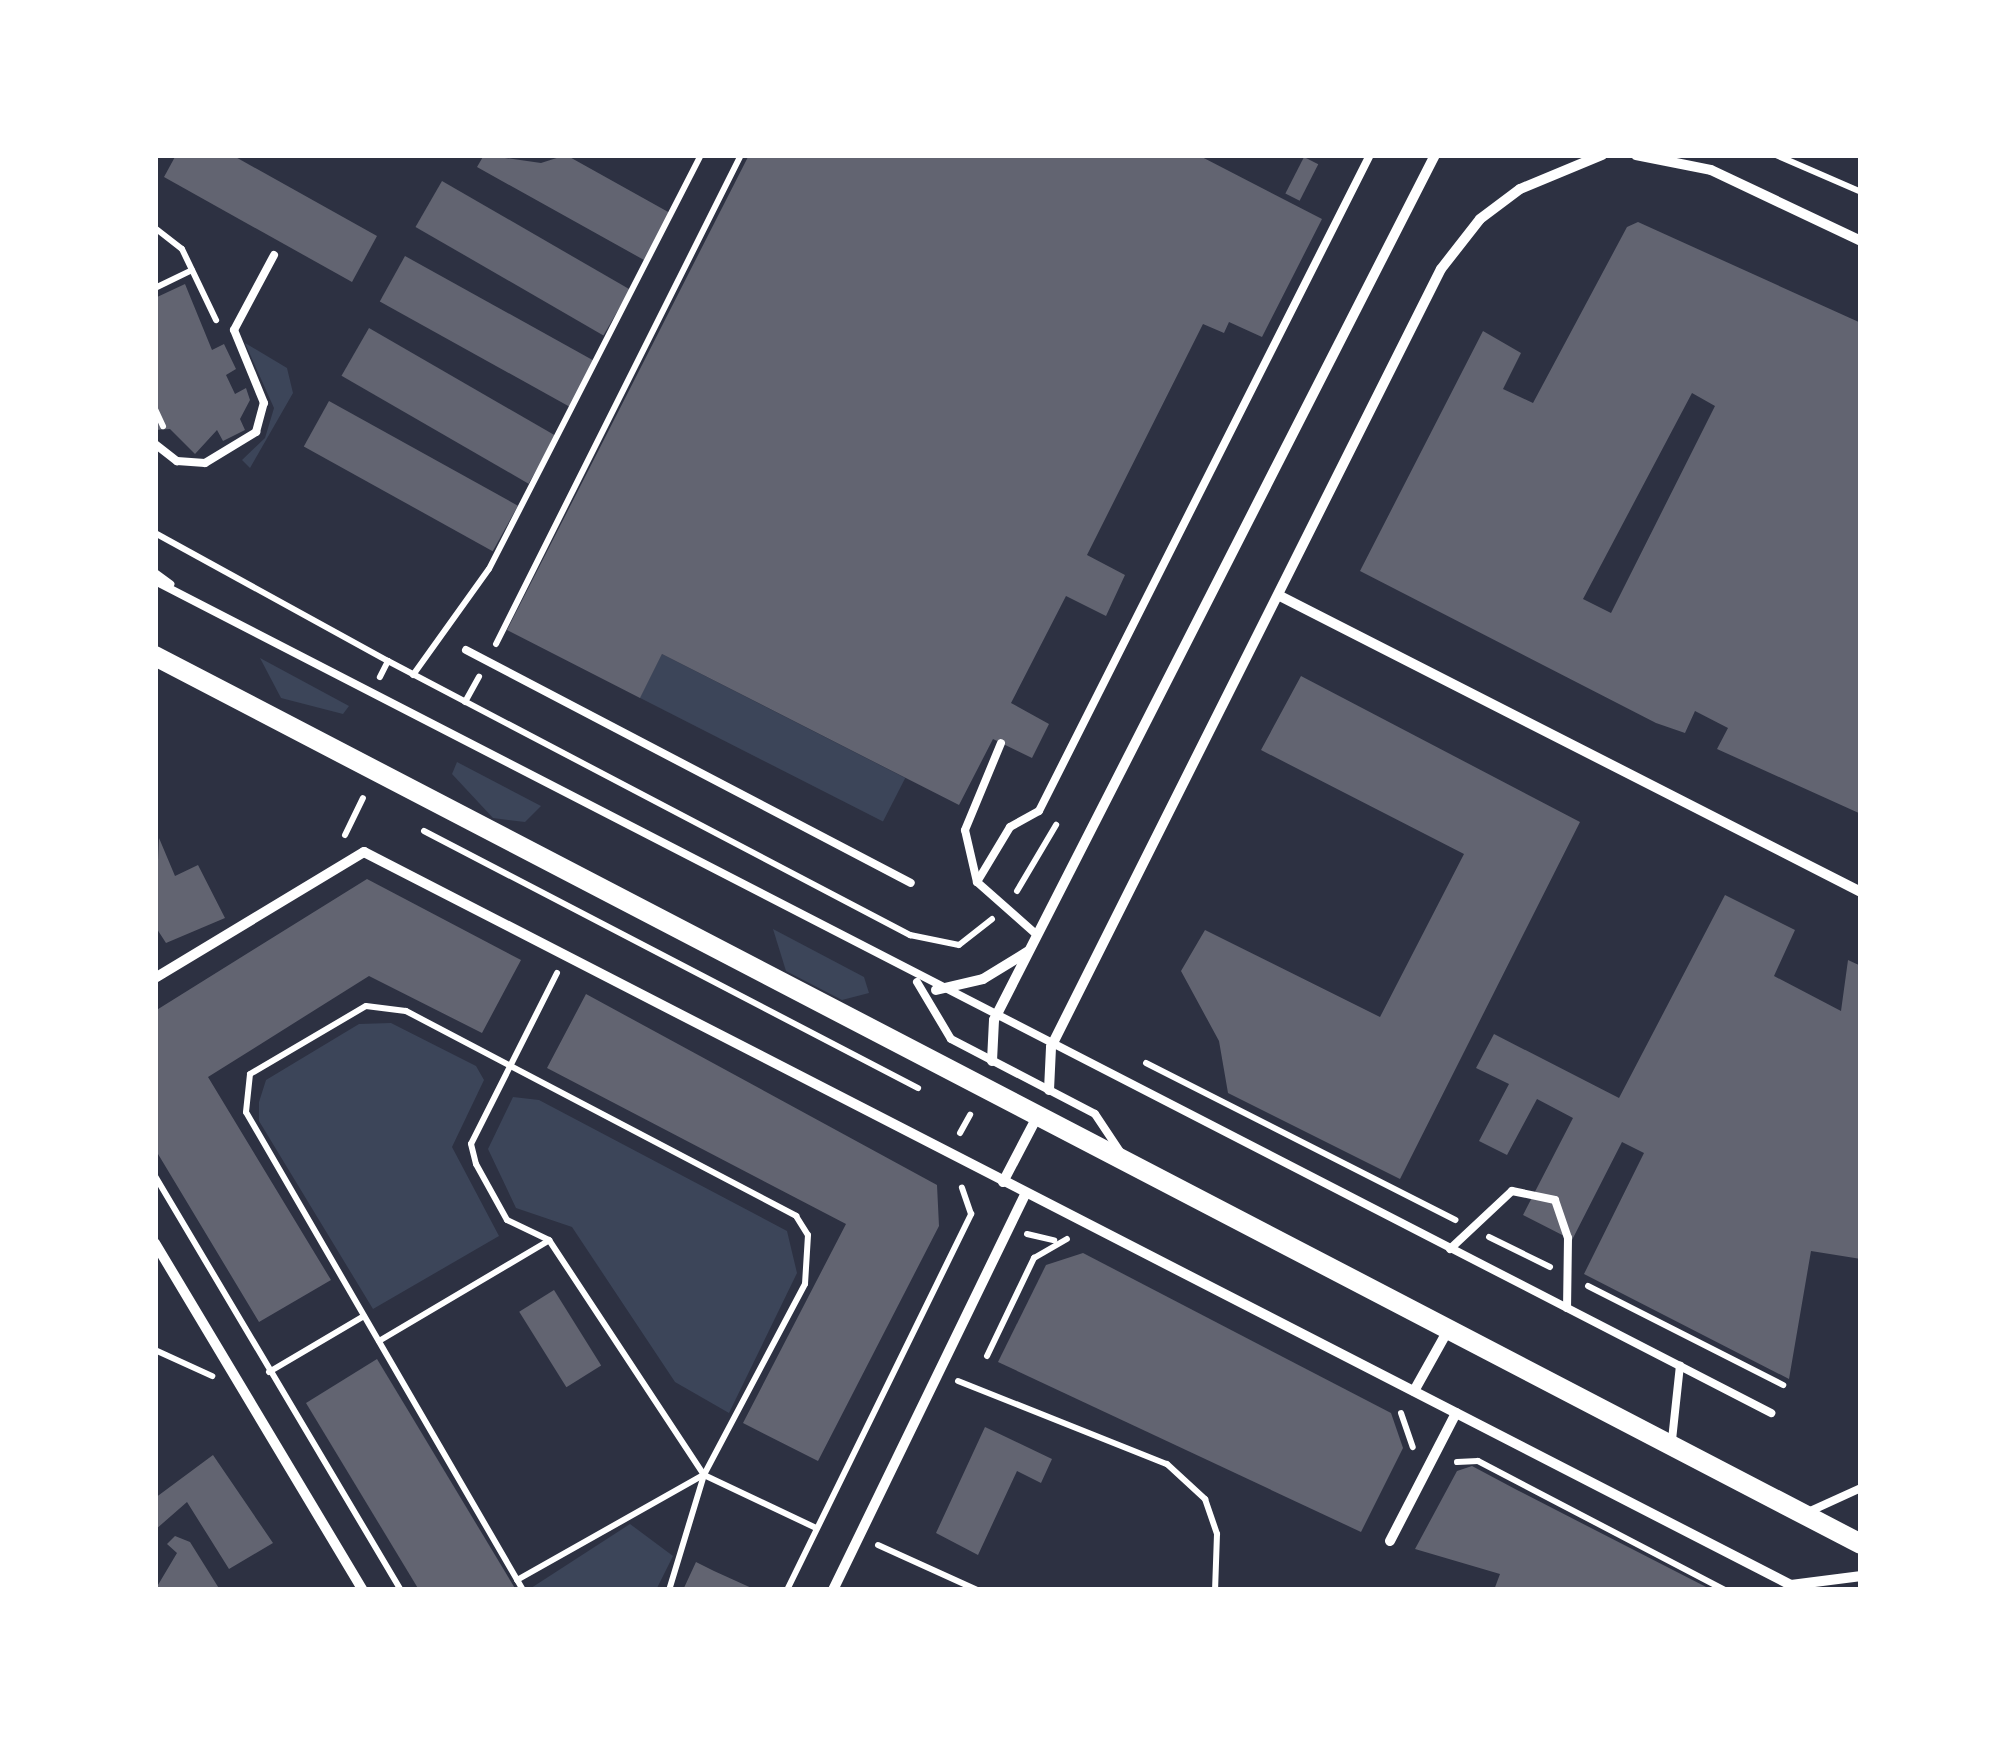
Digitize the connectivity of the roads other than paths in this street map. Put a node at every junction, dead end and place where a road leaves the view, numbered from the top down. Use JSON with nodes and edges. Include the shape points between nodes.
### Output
{"nodes":[{"id":1,"x":1370,"y":155,"type":"edge"},
{"id":2,"x":1434,"y":155,"type":"edge"},
{"id":3,"x":1602,"y":155,"type":"edge"},
{"id":4,"x":1636,"y":155,"type":"edge"},
{"id":5,"x":1861,"y":241,"type":"edge"},
{"id":6,"x":274,"y":255,"type":"dead end"},
{"id":7,"x":155,"y":444,"type":"edge"},
{"id":8,"x":155,"y":573,"type":"edge"},
{"id":9,"x":155,"y":581,"type":"edge"},
{"id":10,"x":178,"y":590,"type":"junction"},
{"id":11,"x":1280,"y":596,"type":"junction"},
{"id":12,"x":466,"y":650,"type":"dead end"},
{"id":13,"x":155,"y":656,"type":"edge"},
{"id":14,"x":1001,"y":744,"type":"dead end"},
{"id":15,"x":976,"y":882,"type":"junction"},
{"id":16,"x":911,"y":883,"type":"dead end"},
{"id":17,"x":1861,"y":892,"type":"edge"},
{"id":18,"x":1037,"y":935,"type":"junction"},
{"id":19,"x":1028,"y":952,"type":"junction"},
{"id":20,"x":155,"y":978,"type":"edge"},
{"id":21,"x":916,"y":980,"type":"junction"},
{"id":22,"x":936,"y":990,"type":"junction"},
{"id":23,"x":994,"y":1020,"type":"junction"},
{"id":24,"x":1050,"y":1048,"type":"junction"},
{"id":25,"x":992,"y":1060,"type":"junction"},
{"id":26,"x":1049,"y":1090,"type":"junction"},
{"id":27,"x":1036,"y":1119,"type":"junction"},
{"id":28,"x":1132,"y":1169,"type":"junction"},
{"id":29,"x":1003,"y":1182,"type":"junction"},
{"id":30,"x":1025,"y":1194,"type":"junction"},
{"id":31,"x":155,"y":1243,"type":"edge"},
{"id":32,"x":1450,"y":1250,"type":"junction"},
{"id":33,"x":1567,"y":1308,"type":"junction"},
{"id":34,"x":1446,"y":1332,"type":"junction"},
{"id":35,"x":1680,"y":1365,"type":"junction"},
{"id":36,"x":1414,"y":1391,"type":"junction"},
{"id":37,"x":1456,"y":1413,"type":"junction"},
{"id":38,"x":1771,"y":1413,"type":"dead end"},
{"id":39,"x":1672,"y":1446,"type":"junction"},
{"id":40,"x":1861,"y":1488,"type":"edge"},
{"id":41,"x":1803,"y":1514,"type":"junction"},
{"id":42,"x":1390,"y":1541,"type":"dead end"},
{"id":43,"x":1861,"y":1544,"type":"edge"},
{"id":44,"x":1860,"y":1577,"type":"edge"},
{"id":45,"x":1790,"y":1588,"type":"edge"},
{"id":46,"x":364,"y":1590,"type":"edge"},
{"id":47,"x":833,"y":1590,"type":"edge"}],
"edges":[{"from":1,"to":15,"type":"lane","via":[[1039,811],[1010,827]]},
{"from":2,"to":18,"type":"street"},
{"from":3,"to":11,"type":"street","via":[[1520,189],[1480,219],[1441,269]]},
{"from":4,"to":5,"type":"street","via":[[1711,170]]},
{"from":6,"to":7,"type":"lane","via":[[234,330],[264,403],[256,432],[205,463],[177,461]]},
{"from":8,"to":10,"type":"lane"},
{"from":9,"to":10,"type":"lane"},
{"from":10,"to":21,"type":"lane"},
{"from":11,"to":17,"type":"street"},
{"from":11,"to":24,"type":"street"},
{"from":12,"to":16,"type":"lane"},
{"from":13,"to":27,"type":"main road"},
{"from":14,"to":15,"type":"lane","via":[[965,830]]},
{"from":15,"to":18,"type":"lane"},
{"from":18,"to":19,"type":"street"},
{"from":19,"to":22,"type":"street","via":[[983,979]]},
{"from":19,"to":23,"type":"street"},
{"from":20,"to":29,"type":"street","via":[[364,852]]},
{"from":21,"to":22,"type":"lane"},
{"from":21,"to":25,"type":"lane","via":[[951,1039]]},
{"from":22,"to":23,"type":"lane"},
{"from":23,"to":24,"type":"lane"},
{"from":23,"to":25,"type":"street"},
{"from":24,"to":26,"type":"street"},
{"from":24,"to":32,"type":"lane"},
{"from":25,"to":26,"type":"lane"},
{"from":26,"to":28,"type":"lane","via":[[1095,1114]]},
{"from":27,"to":28,"type":"main road"},
{"from":27,"to":29,"type":"street"},
{"from":28,"to":34,"type":"main road"},
{"from":29,"to":30,"type":"street"},
{"from":30,"to":36,"type":"street"},
{"from":30,"to":47,"type":"street"},
{"from":31,"to":46,"type":"street"},
{"from":32,"to":33,"type":"lane"},
{"from":32,"to":33,"type":"lane","via":[[1512,1191],[1555,1200],[1568,1238]]},
{"from":33,"to":35,"type":"lane"},
{"from":34,"to":36,"type":"street"},
{"from":34,"to":39,"type":"main road"},
{"from":35,"to":38,"type":"lane"},
{"from":35,"to":39,"type":"lane"},
{"from":36,"to":37,"type":"street"},
{"from":37,"to":42,"type":"street"},
{"from":37,"to":45,"type":"street"},
{"from":39,"to":41,"type":"main road"},
{"from":40,"to":41,"type":"lane"},
{"from":41,"to":43,"type":"main road"},
{"from":44,"to":45,"type":"street"}]}
